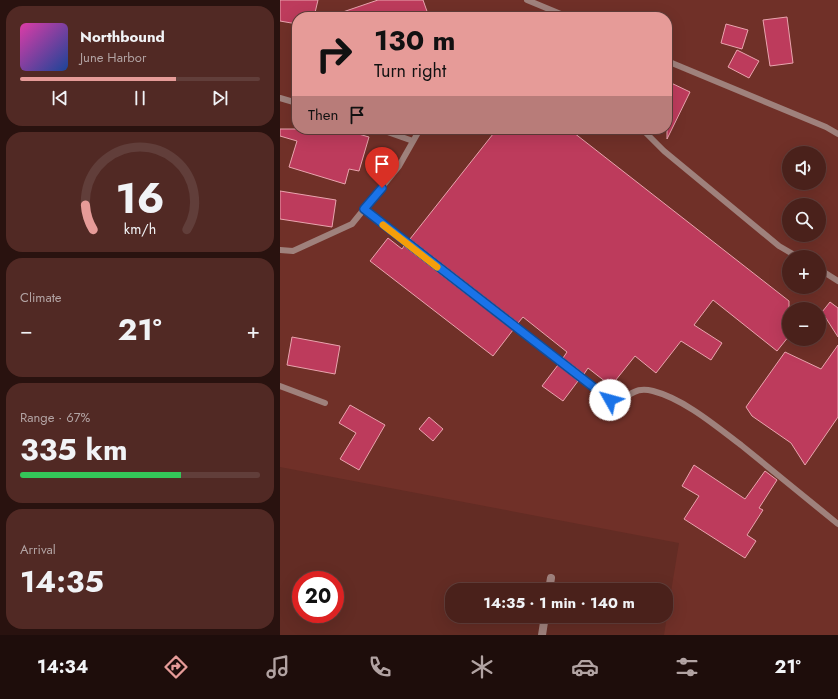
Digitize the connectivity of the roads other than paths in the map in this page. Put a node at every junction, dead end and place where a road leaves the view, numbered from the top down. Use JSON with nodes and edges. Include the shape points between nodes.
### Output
{"nodes":[{"id":1,"x":527,"y":0,"type":"edge"},
{"id":2,"x":556,"y":12,"type":"edge"},
{"id":3,"x":672,"y":63,"type":"edge"},
{"id":4,"x":280,"y":98,"type":"edge"},
{"id":5,"x":292,"y":102,"type":"edge"},
{"id":6,"x":393,"y":134,"type":"edge"},
{"id":7,"x":417,"y":134,"type":"edge"},
{"id":8,"x":647,"y":134,"type":"edge"},
{"id":9,"x":838,"y":134,"type":"edge"},
{"id":10,"x":413,"y":141,"type":"junction"},
{"id":11,"x":364,"y":209,"type":"junction"},
{"id":12,"x":280,"y":250,"type":"edge"},
{"id":13,"x":786,"y":250,"type":"edge"},
{"id":14,"x":826,"y":273,"type":"edge"},
{"id":15,"x":838,"y":280,"type":"edge"},
{"id":16,"x":280,"y":386,"type":"edge"},
{"id":17,"x":325,"y":403,"type":"dead end"},
{"id":18,"x":838,"y":524,"type":"edge"},
{"id":19,"x":551,"y":578,"type":"dead end"},
{"id":20,"x":550,"y":583,"type":"edge"},
{"id":21,"x":544,"y":623,"type":"edge"},
{"id":22,"x":542,"y":635,"type":"edge"}],
"edges":[{"from":1,"to":2,"type":"lane"},
{"from":3,"to":9,"type":"lane"},
{"from":4,"to":5,"type":"lane"},
{"from":6,"to":10,"type":"lane"},
{"from":7,"to":10,"type":"lane"},
{"from":8,"to":13,"type":"lane","via":[[664,151]]},
{"from":10,"to":11,"type":"lane","via":[[399,166]]},
{"from":11,"to":12,"type":"lane","via":[[352,224],[293,251]]},
{"from":11,"to":18,"type":"lane","via":[[610,400],[620,400],[639,389],[653,391],[680,403],[711,422]]},
{"from":14,"to":15,"type":"lane"},
{"from":16,"to":17,"type":"lane"},
{"from":19,"to":20,"type":"street"},
{"from":21,"to":22,"type":"street"}]}
